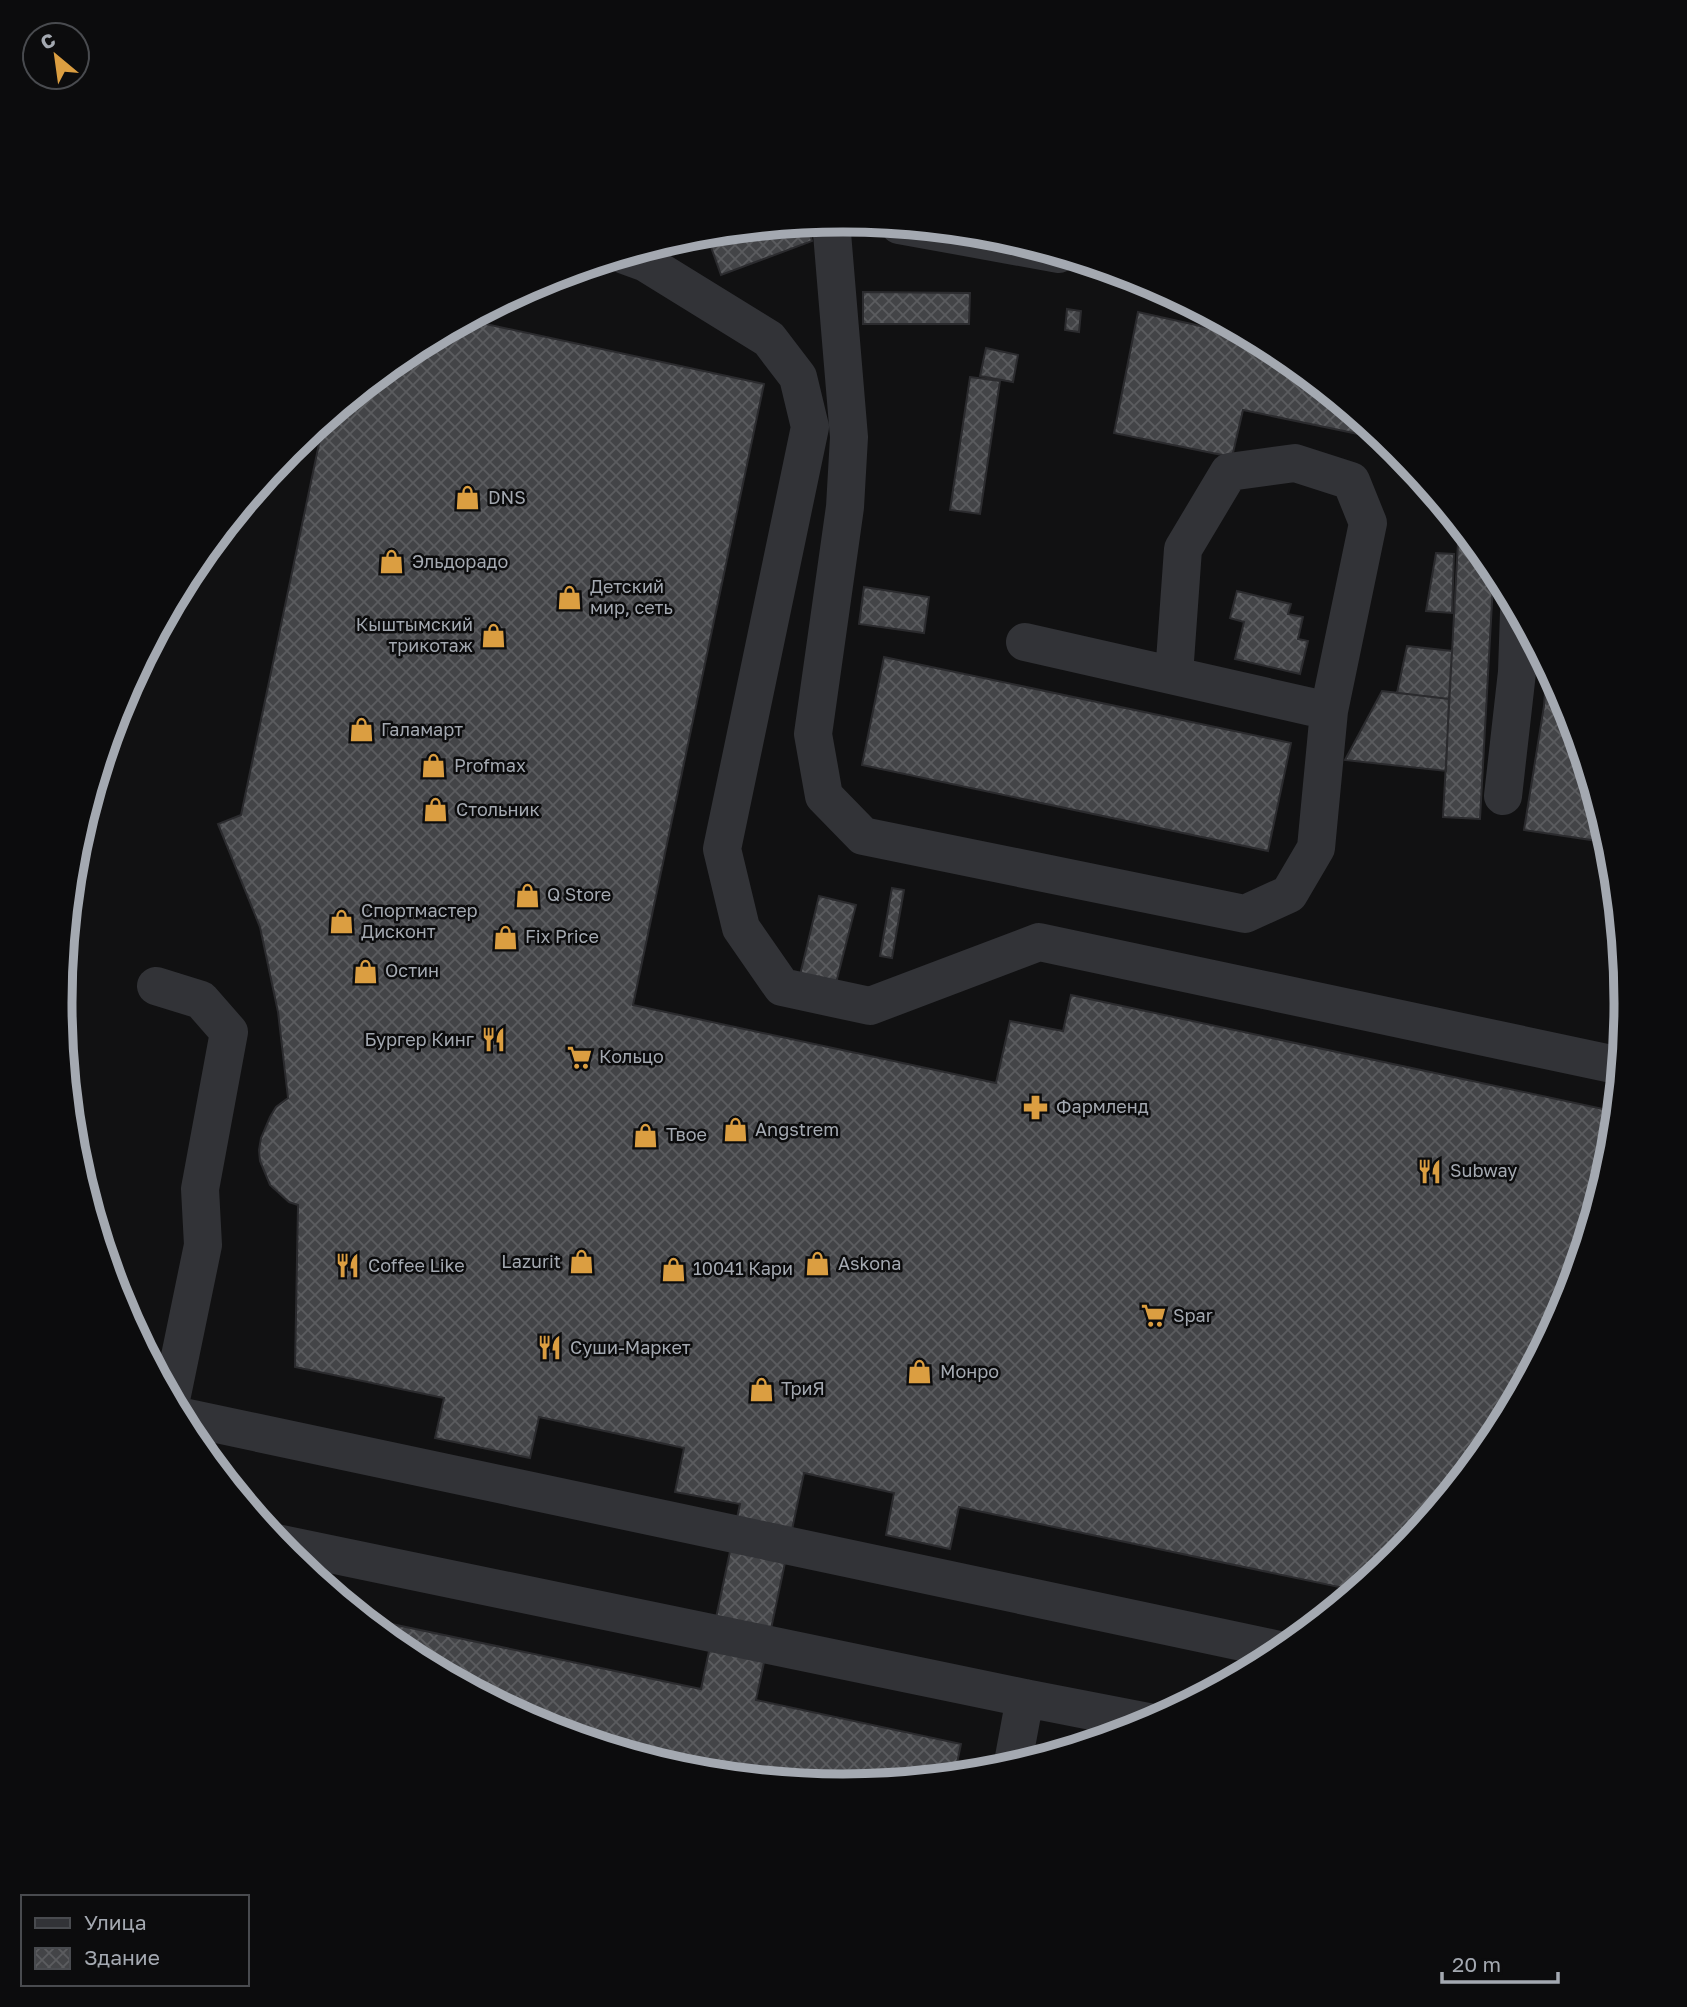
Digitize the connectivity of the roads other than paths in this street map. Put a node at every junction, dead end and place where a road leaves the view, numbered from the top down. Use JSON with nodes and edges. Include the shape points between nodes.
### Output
{"nodes":[{"id":1,"x":832,"y":232,"type":"edge"},
{"id":2,"x":638,"y":260,"type":"edge"},
{"id":3,"x":1518,"y":630,"type":"edge"},
{"id":4,"x":1026,"y":642,"type":"dead end"},
{"id":5,"x":1174,"y":675,"type":"junction"},
{"id":6,"x":1329,"y":710,"type":"junction"},
{"id":7,"x":1503,"y":796,"type":"dead end"},
{"id":8,"x":156,"y":986,"type":"dead end"},
{"id":9,"x":1613,"y":1064,"type":"edge"},
{"id":10,"x":174,"y":1387,"type":"edge"},
{"id":11,"x":194,"y":1419,"type":"edge"},
{"id":12,"x":296,"y":1547,"type":"edge"},
{"id":13,"x":1268,"y":1648,"type":"edge"},
{"id":14,"x":1026,"y":1698,"type":"junction"},
{"id":15,"x":1123,"y":1723,"type":"edge"},
{"id":16,"x":1015,"y":1755,"type":"edge"}],
"edges":[{"from":1,"to":6,"type":"lane","via":[[849,438],[845,507],[813,734],[824,796],[863,836],[1245,914],[1289,894],[1316,848]]},
{"from":2,"to":9,"type":"lane","via":[[768,339],[798,377],[810,427],[722,849],[741,928],[782,987],[870,1006],[1039,942]]},
{"from":3,"to":7,"type":"lane"},
{"from":4,"to":5,"type":"lane"},
{"from":5,"to":6,"type":"lane"},
{"from":5,"to":6,"type":"lane","via":[[1183,549],[1229,472],[1295,463],[1350,481],[1368,523]]},
{"from":8,"to":10,"type":"lane","via":[[201,1000],[229,1032],[200,1189],[203,1245]]},
{"from":11,"to":13,"type":"lane"},
{"from":12,"to":14,"type":"lane"},
{"from":14,"to":15,"type":"lane"},
{"from":14,"to":16,"type":"lane"}]}
